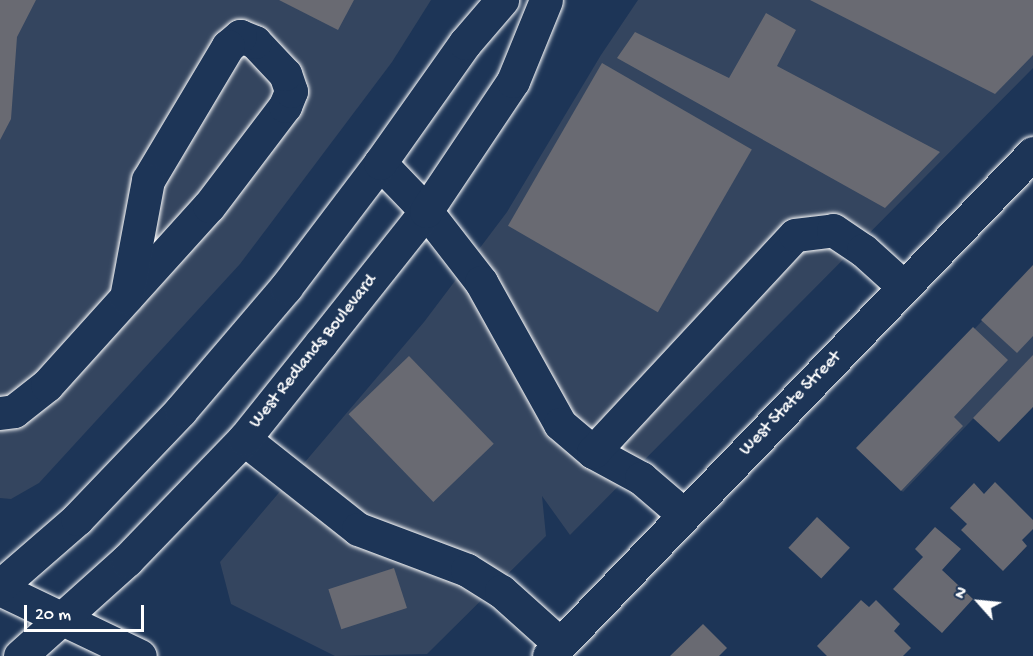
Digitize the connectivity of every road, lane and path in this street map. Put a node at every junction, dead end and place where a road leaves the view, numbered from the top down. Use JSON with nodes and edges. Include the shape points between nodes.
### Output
{"nodes":[{"id":1,"x":502,"y":0,"type":"edge"},
{"id":2,"x":546,"y":0,"type":"edge"},
{"id":3,"x":1033,"y":153,"type":"edge"},
{"id":4,"x":380,"y":163,"type":"junction"},
{"id":5,"x":426,"y":212,"type":"junction"},
{"id":6,"x":904,"y":287,"type":"junction"},
{"id":7,"x":126,"y":297,"type":"junction"},
{"id":8,"x":0,"y":413,"type":"edge"},
{"id":9,"x":244,"y":439,"type":"junction"},
{"id":10,"x":593,"y":452,"type":"junction"},
{"id":11,"x":683,"y":514,"type":"junction"},
{"id":12,"x":0,"y":588,"type":"edge"},
{"id":13,"x":61,"y":620,"type":"junction"},
{"id":14,"x":128,"y":650,"type":"edge"},
{"id":15,"x":554,"y":650,"type":"edge"},
{"id":16,"x":20,"y":656,"type":"edge"}],
"edges":[{"from":1,"to":4,"type":"main road","via":[[465,43]]},
{"from":2,"to":5,"type":"main road","name":"West Redlands Boulevard","via":[[513,81]]},
{"from":3,"to":6,"type":"main road","name":"West State Street"},
{"from":4,"to":5,"type":"main road"},
{"from":4,"to":12,"type":"main road","via":[[286,287],[181,410],[77,519]]},
{"from":5,"to":9,"type":"main road","name":"West Redlands Boulevard"},
{"from":5,"to":10,"type":"main road","via":[[481,282],[560,424]]},
{"from":6,"to":10,"type":"main road","via":[[863,250],[833,230],[795,235]]},
{"from":6,"to":11,"type":"main road","name":"West State Street"},
{"from":7,"to":7,"type":"main road","via":[[209,206],[285,106],[291,91],[285,74],[255,42],[240,36],[228,46],[148,180]]},
{"from":7,"to":8,"type":"main road","via":[[47,385],[14,411]]},
{"from":9,"to":13,"type":"main road","name":"West Redlands Boulevard","via":[[128,560]]},
{"from":9,"to":15,"type":"main road","via":[[358,529],[467,570],[501,591]]},
{"from":10,"to":11,"type":"main road","via":[[641,478]]},
{"from":11,"to":15,"type":"main road","name":"West State Street"},
{"from":12,"to":13,"type":"main road"},
{"from":13,"to":14,"type":"main road"},
{"from":13,"to":16,"type":"main road","name":"West Redlands Boulevard"}]}
